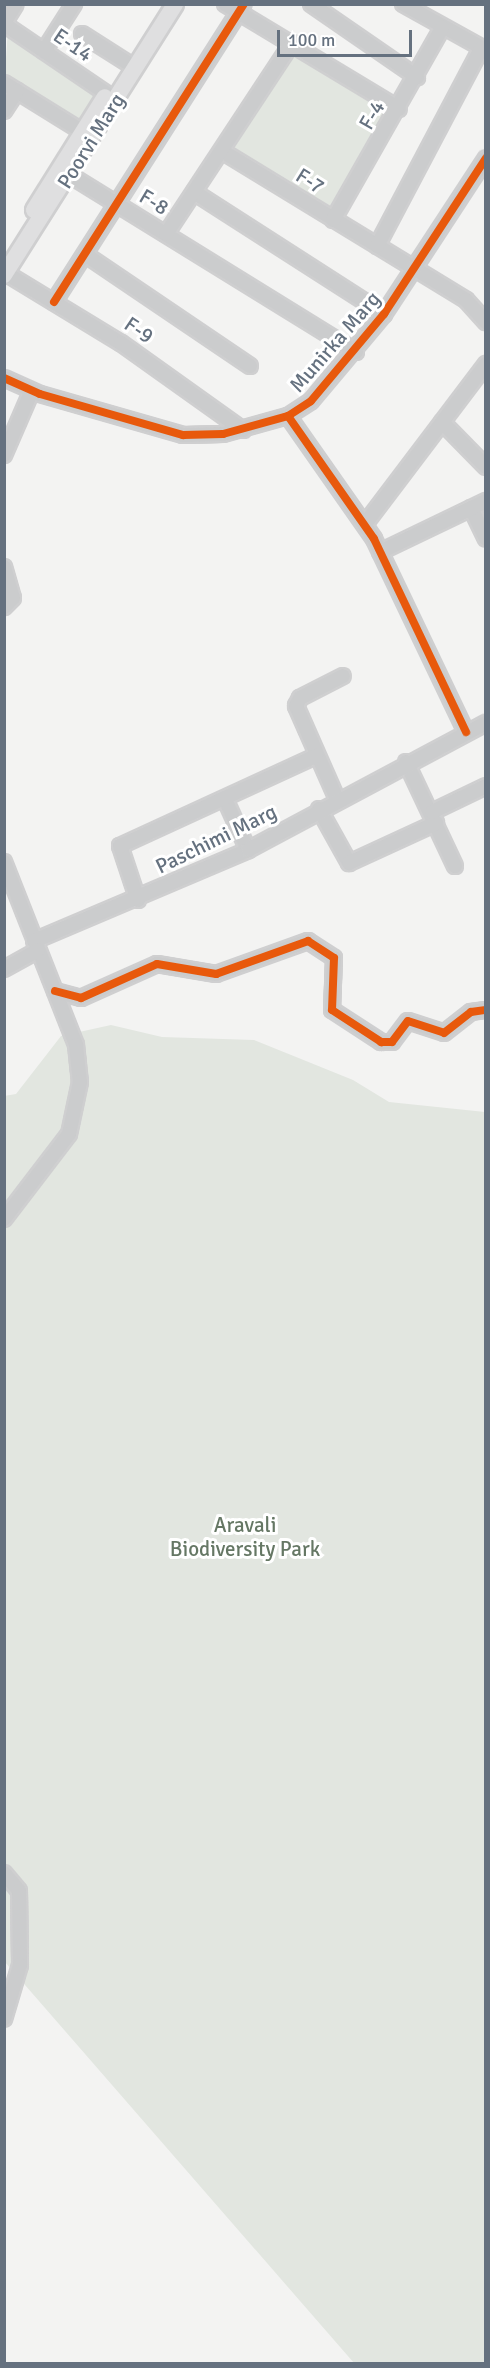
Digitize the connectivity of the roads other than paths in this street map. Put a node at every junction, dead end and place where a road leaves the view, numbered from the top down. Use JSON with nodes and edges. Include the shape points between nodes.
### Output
{"nodes":[{"id":1,"x":16,"y":4,"type":"edge"},
{"id":2,"x":74,"y":4,"type":"edge"},
{"id":3,"x":162,"y":4,"type":"edge"},
{"id":4,"x":175,"y":4,"type":"edge"},
{"id":5,"x":225,"y":4,"type":"edge"},
{"id":6,"x":311,"y":4,"type":"edge"},
{"id":7,"x":403,"y":4,"type":"edge"},
{"id":8,"x":242,"y":8,"type":"edge"},
{"id":9,"x":8,"y":26,"type":"edge"},
{"id":10,"x":442,"y":28,"type":"junction"},
{"id":11,"x":82,"y":34,"type":"dead end"},
{"id":12,"x":292,"y":43,"type":"junction"},
{"id":13,"x":484,"y":50,"type":"edge"},
{"id":14,"x":44,"y":51,"type":"junction"},
{"id":15,"x":126,"y":62,"type":"junction"},
{"id":16,"x":417,"y":76,"type":"junction"},
{"id":17,"x":4,"y":83,"type":"edge"},
{"id":18,"x":17,"y":91,"type":"junction"},
{"id":19,"x":107,"y":93,"type":"junction"},
{"id":20,"x":399,"y":109,"type":"junction"},
{"id":21,"x":4,"y":111,"type":"edge"},
{"id":22,"x":83,"y":132,"type":"junction"},
{"id":23,"x":222,"y":151,"type":"junction"},
{"id":24,"x":486,"y":158,"type":"edge"},
{"id":25,"x":65,"y":172,"type":"junction"},
{"id":26,"x":486,"y":172,"type":"edge"},
{"id":27,"x":194,"y":192,"type":"junction"},
{"id":28,"x":117,"y":204,"type":"junction"},
{"id":29,"x":333,"y":220,"type":"junction"},
{"id":30,"x":166,"y":234,"type":"junction"},
{"id":31,"x":377,"y":246,"type":"junction"},
{"id":32,"x":86,"y":255,"type":"junction"},
{"id":33,"x":5,"y":269,"type":"edge"},
{"id":34,"x":419,"y":273,"type":"junction"},
{"id":35,"x":54,"y":303,"type":"junction"},
{"id":36,"x":384,"y":315,"type":"junction"},
{"id":37,"x":486,"y":322,"type":"edge"},
{"id":38,"x":356,"y":352,"type":"junction"},
{"id":39,"x":486,"y":364,"type":"edge"},
{"id":40,"x":250,"y":366,"type":"dead end"},
{"id":41,"x":4,"y":378,"type":"edge"},
{"id":42,"x":4,"y":383,"type":"edge"},
{"id":43,"x":30,"y":395,"type":"junction"},
{"id":44,"x":290,"y":418,"type":"junction"},
{"id":45,"x":442,"y":422,"type":"junction"},
{"id":46,"x":243,"y":430,"type":"junction"},
{"id":47,"x":4,"y":455,"type":"edge"},
{"id":48,"x":486,"y":467,"type":"edge"},
{"id":49,"x":486,"y":501,"type":"edge"},
{"id":50,"x":471,"y":508,"type":"junction"},
{"id":51,"x":365,"y":524,"type":"junction"},
{"id":52,"x":486,"y":539,"type":"edge"},
{"id":53,"x":380,"y":552,"type":"junction"},
{"id":54,"x":4,"y":567,"type":"edge"},
{"id":55,"x":4,"y":607,"type":"edge"},
{"id":56,"x":343,"y":676,"type":"dead end"},
{"id":57,"x":486,"y":723,"type":"edge"},
{"id":58,"x":466,"y":732,"type":"junction"},
{"id":59,"x":316,"y":756,"type":"junction"},
{"id":60,"x":406,"y":762,"type":"junction"},
{"id":61,"x":486,"y":786,"type":"edge"},
{"id":62,"x":225,"y":799,"type":"junction"},
{"id":63,"x":337,"y":800,"type":"junction"},
{"id":64,"x":319,"y":810,"type":"junction"},
{"id":65,"x":434,"y":818,"type":"junction"},
{"id":66,"x":248,"y":850,"type":"junction"},
{"id":67,"x":4,"y":862,"type":"edge"},
{"id":68,"x":455,"y":866,"type":"dead end"},
{"id":69,"x":138,"y":900,"type":"junction"},
{"id":70,"x":36,"y":945,"type":"junction"},
{"id":71,"x":4,"y":969,"type":"edge"},
{"id":72,"x":55,"y":991,"type":"junction"},
{"id":73,"x":486,"y":1010,"type":"edge"},
{"id":74,"x":4,"y":1220,"type":"edge"},
{"id":75,"x":4,"y":1873,"type":"edge"},
{"id":76,"x":4,"y":2019,"type":"edge"}],
"edges":[{"from":1,"to":9,"type":"street","name":"E-14"},
{"from":2,"to":14,"type":"street"},
{"from":3,"to":15,"type":"main road","name":"Poorvi Marg"},
{"from":4,"to":25,"type":"main road","name":"Poorvi Marg"},
{"from":5,"to":8,"type":"street"},
{"from":6,"to":16,"type":"street"},
{"from":7,"to":10,"type":"street"},
{"from":8,"to":12,"type":"street"},
{"from":8,"to":28,"type":"street"},
{"from":9,"to":14,"type":"street","name":"E-14"},
{"from":10,"to":13,"type":"street"},
{"from":10,"to":16,"type":"street","name":"F-4"},
{"from":11,"to":15,"type":"street"},
{"from":12,"to":20,"type":"street"},
{"from":12,"to":23,"type":"street"},
{"from":13,"to":31,"type":"street"},
{"from":14,"to":19,"type":"street","name":"E-14"},
{"from":15,"to":19,"type":"main road","name":"Poorvi Marg"},
{"from":16,"to":20,"type":"street","name":"F-4"},
{"from":17,"to":18,"type":"street"},
{"from":18,"to":21,"type":"street"},
{"from":18,"to":22,"type":"street"},
{"from":19,"to":22,"type":"main road","name":"Poorvi Marg"},
{"from":20,"to":29,"type":"street","name":"F-4"},
{"from":22,"to":25,"type":"main road","name":"Poorvi Marg"},
{"from":23,"to":27,"type":"street"},
{"from":23,"to":29,"type":"street","name":"F-7"},
{"from":24,"to":34,"type":"street","name":"Munirka Marg"},
{"from":25,"to":28,"type":"street","name":"F-8"},
{"from":25,"to":33,"type":"main road","name":"Poorvi Marg"},
{"from":26,"to":34,"type":"street","name":"Munirka Marg"},
{"from":27,"to":30,"type":"street"},
{"from":27,"to":36,"type":"street"},
{"from":28,"to":30,"type":"street","name":"F-8"},
{"from":28,"to":32,"type":"street"},
{"from":29,"to":31,"type":"street","name":"F-7"},
{"from":30,"to":38,"type":"street","name":"F-8"},
{"from":31,"to":34,"type":"street","name":"F-7"},
{"from":32,"to":35,"type":"street"},
{"from":32,"to":40,"type":"street"},
{"from":33,"to":35,"type":"street","name":"F-9"},
{"from":34,"to":36,"type":"street","name":"Munirka Marg"},
{"from":34,"to":37,"type":"street","name":"F-7","via":[[466,300]]},
{"from":34,"to":44,"type":"street","name":"Munirka Marg","via":[[342,378]]},
{"from":35,"to":46,"type":"street","name":"F-9"},
{"from":36,"to":38,"type":"street","name":"Munirka Marg"},
{"from":38,"to":44,"type":"street","name":"Munirka Marg"},
{"from":39,"to":45,"type":"street"},
{"from":41,"to":46,"type":"street","name":"Munirka Marg","via":[[161,431],[196,437]]},
{"from":42,"to":43,"type":"street","name":"Munirka Marg"},
{"from":43,"to":44,"type":"street","name":"Munirka Marg","via":[[154,435],[192,441],[249,434]]},
{"from":43,"to":47,"type":"street"},
{"from":44,"to":46,"type":"street","name":"Munirka Marg"},
{"from":44,"to":51,"type":"street"},
{"from":45,"to":48,"type":"street"},
{"from":45,"to":51,"type":"street"},
{"from":49,"to":50,"type":"street"},
{"from":50,"to":52,"type":"street"},
{"from":50,"to":53,"type":"street"},
{"from":51,"to":53,"type":"street"},
{"from":53,"to":58,"type":"street"},
{"from":54,"to":55,"type":"street","via":[[14,598]]},
{"from":56,"to":59,"type":"street","via":[[297,702]]},
{"from":57,"to":58,"type":"street","name":"Paschimi Marg"},
{"from":58,"to":60,"type":"street","name":"Paschimi Marg"},
{"from":59,"to":62,"type":"street"},
{"from":59,"to":63,"type":"street"},
{"from":60,"to":63,"type":"street","name":"Paschimi Marg"},
{"from":60,"to":65,"type":"street"},
{"from":61,"to":65,"type":"street"},
{"from":62,"to":66,"type":"street"},
{"from":62,"to":69,"type":"street","via":[[118,847]]},
{"from":63,"to":64,"type":"street","name":"Paschimi Marg"},
{"from":64,"to":65,"type":"street","via":[[348,863]]},
{"from":64,"to":66,"type":"street","name":"Paschimi Marg"},
{"from":65,"to":68,"type":"street"},
{"from":66,"to":69,"type":"street","name":"Paschimi Marg"},
{"from":67,"to":70,"type":"street"},
{"from":69,"to":70,"type":"street","name":"Paschimi Marg"},
{"from":70,"to":71,"type":"street","name":"Paschimi Marg"},
{"from":70,"to":72,"type":"street"},
{"from":72,"to":73,"type":"street","via":[[81,998],[157,964],[216,974],[308,941],[334,958],[332,1010],[381,1042],[392,1042],[408,1021],[444,1033],[471,1012]]},
{"from":72,"to":74,"type":"street","via":[[76,1045],[78,1104],[69,1134]]},
{"from":75,"to":76,"type":"street","via":[[19,1891],[20,1954]]}]}
